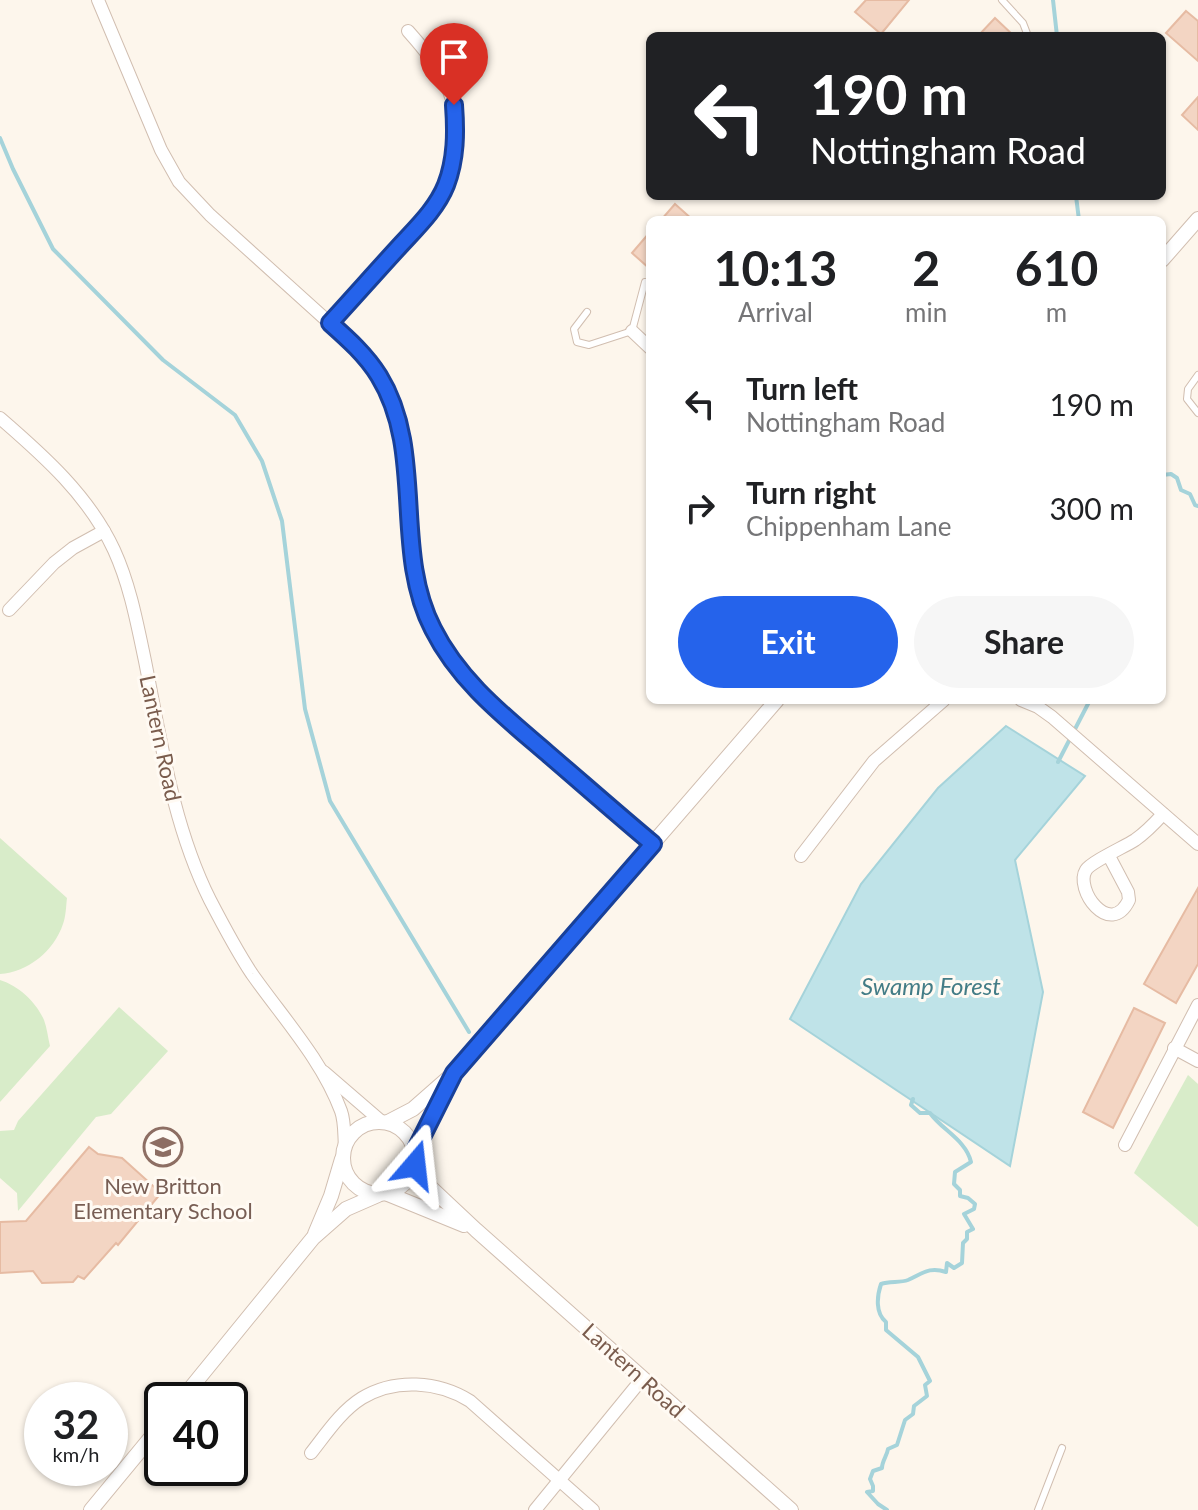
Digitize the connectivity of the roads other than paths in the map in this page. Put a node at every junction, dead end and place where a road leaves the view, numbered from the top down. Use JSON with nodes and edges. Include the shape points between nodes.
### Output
{"nodes":[{"id":1,"x":98,"y":0,"type":"edge"},
{"id":2,"x":1002,"y":0,"type":"edge"},
{"id":3,"x":408,"y":31,"type":"dead end"},
{"id":4,"x":1026,"y":32,"type":"edge"},
{"id":5,"x":1198,"y":219,"type":"edge"},
{"id":6,"x":1166,"y":255,"type":"edge"},
{"id":7,"x":645,"y":282,"type":"dead end"},
{"id":8,"x":587,"y":312,"type":"dead end"},
{"id":9,"x":330,"y":323,"type":"junction"},
{"id":10,"x":632,"y":331,"type":"junction"},
{"id":11,"x":646,"y":344,"type":"edge"},
{"id":12,"x":1198,"y":375,"type":"edge"},
{"id":13,"x":1198,"y":413,"type":"edge"},
{"id":14,"x":0,"y":418,"type":"edge"},
{"id":15,"x":104,"y":531,"type":"junction"},
{"id":16,"x":9,"y":610,"type":"dead end"},
{"id":17,"x":774,"y":704,"type":"edge"},
{"id":18,"x":939,"y":704,"type":"edge"},
{"id":19,"x":1031,"y":704,"type":"edge"},
{"id":20,"x":1163,"y":814,"type":"junction"},
{"id":21,"x":653,"y":844,"type":"junction"},
{"id":22,"x":1198,"y":844,"type":"edge"},
{"id":23,"x":801,"y":856,"type":"dead end"},
{"id":24,"x":1109,"y":856,"type":"junction"},
{"id":25,"x":1198,"y":1005,"type":"edge"},
{"id":26,"x":1174,"y":1048,"type":"junction"},
{"id":27,"x":1198,"y":1061,"type":"edge"},
{"id":28,"x":319,"y":1067,"type":"junction"},
{"id":29,"x":454,"y":1073,"type":"junction"},
{"id":30,"x":385,"y":1122,"type":"junction"},
{"id":31,"x":1125,"y":1145,"type":"dead end"},
{"id":32,"x":344,"y":1151,"type":"junction"},
{"id":33,"x":415,"y":1158,"type":"junction"},
{"id":34,"x":383,"y":1195,"type":"junction"},
{"id":35,"x":476,"y":1230,"type":"junction"},
{"id":36,"x":313,"y":1238,"type":"junction"},
{"id":37,"x":642,"y":1379,"type":"junction"},
{"id":38,"x":196,"y":1382,"type":"edge"},
{"id":39,"x":144,"y":1446,"type":"edge"},
{"id":40,"x":1062,"y":1448,"type":"dead end"},
{"id":41,"x":311,"y":1453,"type":"dead end"},
{"id":42,"x":560,"y":1480,"type":"junction"},
{"id":43,"x":91,"y":1510,"type":"edge"},
{"id":44,"x":535,"y":1510,"type":"edge"},
{"id":45,"x":593,"y":1510,"type":"edge"},
{"id":46,"x":791,"y":1510,"type":"edge"},
{"id":47,"x":1038,"y":1510,"type":"edge"}],
"edges":[{"from":1,"to":9,"type":"street","via":[[179,182]]},
{"from":2,"to":4,"type":"lane"},
{"from":3,"to":9,"type":"street","via":[[430,58],[454,105],[452,167],[426,217]]},
{"from":5,"to":6,"type":"street"},
{"from":7,"to":10,"type":"lane"},
{"from":8,"to":10,"type":"lane","via":[[574,329],[577,342],[589,345]]},
{"from":9,"to":21,"type":"street","via":[[372,365],[395,411],[416,581],[432,629],[448,655],[481,696]]},
{"from":10,"to":11,"type":"street"},
{"from":12,"to":13,"type":"lane","via":[[1187,399]]},
{"from":14,"to":15,"type":"street","name":"Lantern Road","via":[[69,482]]},
{"from":15,"to":16,"type":"street","via":[[54,563]]},
{"from":15,"to":28,"type":"street","name":"Lantern Road","via":[[129,592],[178,814],[196,869],[251,972]]},
{"from":17,"to":21,"type":"street"},
{"from":18,"to":23,"type":"street","via":[[874,761]]},
{"from":19,"to":20,"type":"street"},
{"from":20,"to":22,"type":"street"},
{"from":20,"to":24,"type":"street","via":[[1139,838]]},
{"from":21,"to":29,"type":"street"},
{"from":24,"to":24,"type":"street","via":[[1088,867],[1083,878],[1093,903],[1113,915],[1129,900]]},
{"from":25,"to":26,"type":"street"},
{"from":26,"to":27,"type":"street"},
{"from":26,"to":31,"type":"street"},
{"from":28,"to":30,"type":"street","name":"Lantern Road"},
{"from":28,"to":32,"type":"street","name":"Lantern Road","via":[[342,1113]]},
{"from":29,"to":30,"type":"street","via":[[413,1109]]},
{"from":29,"to":33,"type":"street"},
{"from":30,"to":32,"type":"street","via":[[359,1128]]},
{"from":30,"to":33,"type":"street","via":[[410,1138]]},
{"from":32,"to":34,"type":"street","via":[[344,1170],[352,1183],[364,1192]]},
{"from":32,"to":36,"type":"street"},
{"from":33,"to":34,"type":"street","via":[[410,1178]]},
{"from":33,"to":35,"type":"street","name":"Lantern Road","via":[[427,1184]]},
{"from":34,"to":35,"type":"street","name":"Lantern Road"},
{"from":34,"to":36,"type":"street","via":[[346,1209]]},
{"from":35,"to":37,"type":"street","name":"Lantern Road"},
{"from":36,"to":38,"type":"street"},
{"from":37,"to":42,"type":"street"},
{"from":37,"to":46,"type":"street","name":"Lantern Road"},
{"from":39,"to":43,"type":"street"},
{"from":40,"to":47,"type":"lane"},
{"from":41,"to":42,"type":"street","via":[[361,1398],[406,1384],[432,1386],[470,1401]]},
{"from":42,"to":44,"type":"street"},
{"from":42,"to":45,"type":"street"}]}
